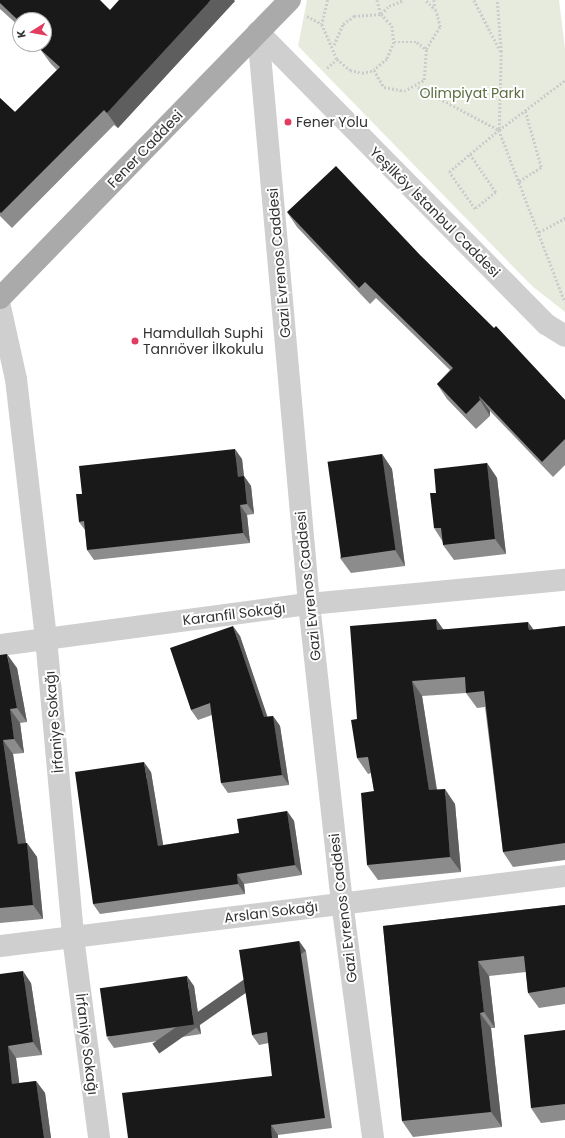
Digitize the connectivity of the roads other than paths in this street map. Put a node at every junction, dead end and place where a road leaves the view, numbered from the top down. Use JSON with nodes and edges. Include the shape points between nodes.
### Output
{"nodes":[{"id":1,"x":290,"y":0,"type":"edge"},
{"id":2,"x":258,"y":32,"type":"junction"},
{"id":3,"x":0,"y":298,"type":"edge"},
{"id":4,"x":0,"y":307,"type":"edge"},
{"id":5,"x":565,"y":336,"type":"edge"},
{"id":6,"x":565,"y":580,"type":"edge"},
{"id":7,"x":309,"y":604,"type":"junction"},
{"id":8,"x":46,"y":638,"type":"junction"},
{"id":9,"x":0,"y":644,"type":"edge"},
{"id":10,"x":565,"y":876,"type":"edge"},
{"id":11,"x":342,"y":902,"type":"junction"},
{"id":12,"x":74,"y":938,"type":"junction"},
{"id":13,"x":0,"y":946,"type":"edge"},
{"id":14,"x":99,"y":1138,"type":"edge"},
{"id":15,"x":373,"y":1138,"type":"edge"}],
"edges":[{"from":1,"to":2,"type":"main road","name":"Fener Caddesi"},
{"from":2,"to":3,"type":"main road","name":"Fener Caddesi"},
{"from":2,"to":5,"type":"street","name":"Yeşilköy İstanbul Caddesi","via":[[546,324]]},
{"from":2,"to":7,"type":"street","name":"Gazi Evrenos Caddesi"},
{"from":4,"to":8,"type":"street","name":"İrfaniye Sokağı","via":[[16,379]]},
{"from":6,"to":7,"type":"street","name":"Karanfil Sokağı"},
{"from":7,"to":8,"type":"street","name":"Karanfil Sokağı"},
{"from":7,"to":11,"type":"street","name":"Gazi Evrenos Caddesi"},
{"from":8,"to":9,"type":"street","name":"Karanfil Sokağı"},
{"from":8,"to":12,"type":"street","name":"İrfaniye Sokağı"},
{"from":10,"to":11,"type":"street","name":"Arslan Sokağı"},
{"from":11,"to":12,"type":"street","name":"Arslan Sokağı"},
{"from":11,"to":15,"type":"street","name":"Gazi Evrenos Caddesi"},
{"from":12,"to":13,"type":"street","name":"Arslan Sokağı"},
{"from":12,"to":14,"type":"street","name":"İrfaniye Sokağı"}]}
